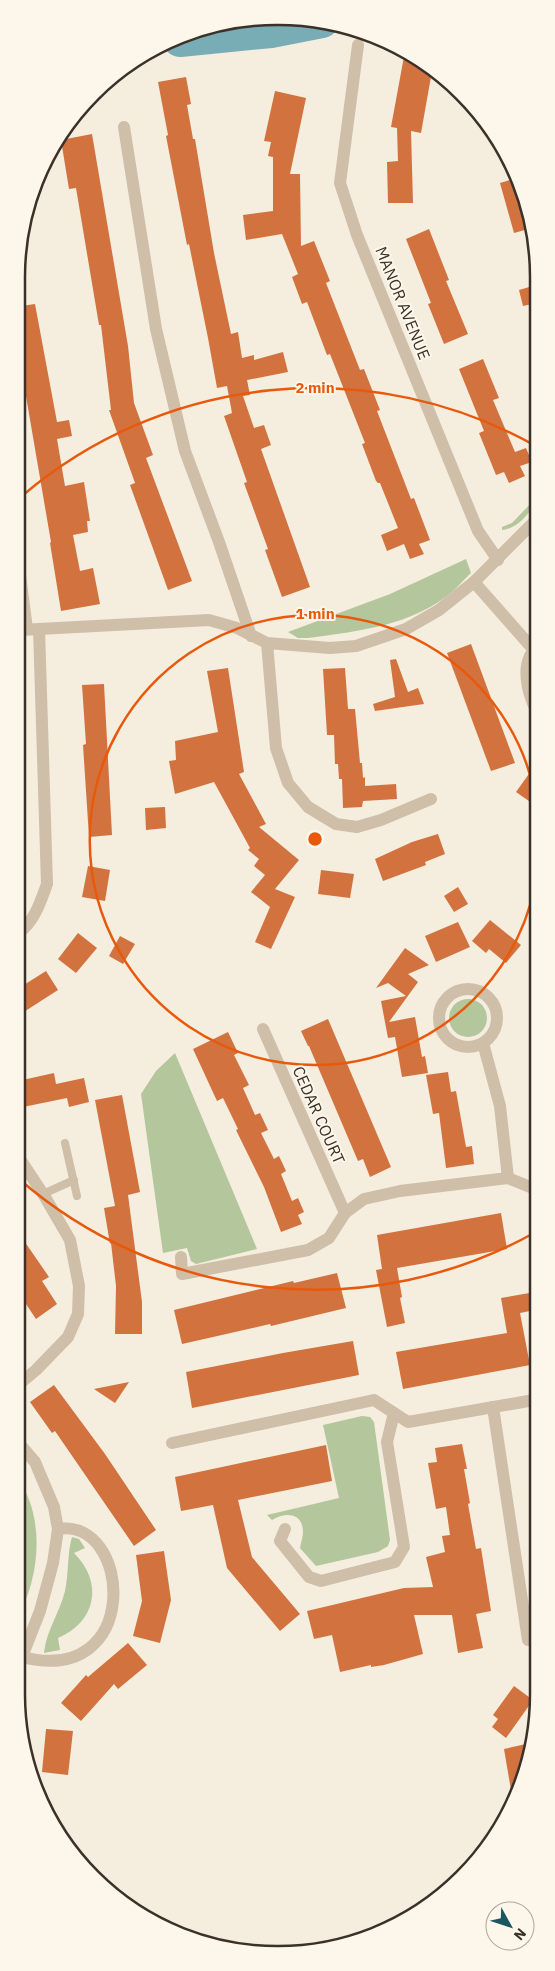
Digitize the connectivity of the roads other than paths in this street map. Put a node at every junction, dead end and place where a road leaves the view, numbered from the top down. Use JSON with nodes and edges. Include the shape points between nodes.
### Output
{"nodes":[{"id":1,"x":358,"y":45,"type":"dead end"},
{"id":2,"x":124,"y":126,"type":"dead end"},
{"id":3,"x":530,"y":526,"type":"edge"},
{"id":4,"x":498,"y":560,"type":"junction"},
{"id":5,"x":474,"y":582,"type":"junction"},
{"id":6,"x":25,"y":605,"type":"edge"},
{"id":7,"x":29,"y":629,"type":"edge"},
{"id":8,"x":251,"y":636,"type":"junction"},
{"id":9,"x":267,"y":643,"type":"junction"},
{"id":10,"x":530,"y":643,"type":"edge"},
{"id":11,"x":530,"y":658,"type":"edge"},
{"id":12,"x":530,"y":698,"type":"edge"},
{"id":13,"x":431,"y":799,"type":"dead end"},
{"id":14,"x":25,"y":928,"type":"edge"},
{"id":15,"x":263,"y":1029,"type":"dead end"},
{"id":16,"x":483,"y":1043,"type":"junction"},
{"id":17,"x":65,"y":1143,"type":"dead end"},
{"id":18,"x":25,"y":1167,"type":"edge"},
{"id":19,"x":508,"y":1178,"type":"junction"},
{"id":20,"x":74,"y":1180,"type":"junction"},
{"id":21,"x":530,"y":1187,"type":"edge"},
{"id":22,"x":43,"y":1194,"type":"junction"},
{"id":23,"x":77,"y":1196,"type":"dead end"},
{"id":24,"x":345,"y":1213,"type":"junction"},
{"id":25,"x":181,"y":1257,"type":"dead end"},
{"id":26,"x":25,"y":1379,"type":"edge"},
{"id":27,"x":530,"y":1401,"type":"edge"},
{"id":28,"x":493,"y":1407,"type":"junction"},
{"id":29,"x":394,"y":1413,"type":"junction"},
{"id":30,"x":172,"y":1443,"type":"dead end"},
{"id":31,"x":25,"y":1451,"type":"edge"},
{"id":32,"x":58,"y":1529,"type":"junction"},
{"id":33,"x":286,"y":1529,"type":"dead end"},
{"id":34,"x":528,"y":1640,"type":"dead end"},
{"id":35,"x":25,"y":1649,"type":"edge"},
{"id":36,"x":25,"y":1664,"type":"edge"}],
"edges":[{"from":1,"to":4,"type":"street","name":"MANOR AVENUE","via":[[340,183],[357,236],[478,531]]},
{"from":2,"to":8,"type":"street","via":[[156,329],[185,451]]},
{"from":3,"to":4,"type":"street"},
{"from":4,"to":5,"type":"street"},
{"from":5,"to":9,"type":"street","via":[[439,610],[406,629],[356,646],[330,648]]},
{"from":5,"to":10,"type":"street"},
{"from":6,"to":7,"type":"street"},
{"from":7,"to":8,"type":"street","via":[[209,620]]},
{"from":7,"to":14,"type":"street","via":[[47,884],[38,911]]},
{"from":8,"to":9,"type":"street"},
{"from":9,"to":13,"type":"street","via":[[276,748],[288,783],[308,807],[336,824],[357,827]]},
{"from":11,"to":12,"type":"street","via":[[526,666]]},
{"from":15,"to":24,"type":"street","name":"CEDAR COURT"},
{"from":16,"to":16,"type":"street","via":[[461,1047],[444,1035],[439,1014],[452,994],[471,989],[481,992],[493,1003],[497,1022],[494,1032]]},
{"from":16,"to":19,"type":"street","via":[[500,1106]]},
{"from":17,"to":20,"type":"lane"},
{"from":18,"to":22,"type":"street"},
{"from":19,"to":21,"type":"street"},
{"from":19,"to":24,"type":"street","via":[[400,1191],[364,1199]]},
{"from":20,"to":22,"type":"lane"},
{"from":20,"to":23,"type":"lane"},
{"from":22,"to":26,"type":"street","via":[[70,1240],[79,1286],[78,1314],[68,1337]]},
{"from":24,"to":25,"type":"street","via":[[329,1238],[308,1250],[182,1274]]},
{"from":27,"to":28,"type":"street"},
{"from":28,"to":29,"type":"street","via":[[408,1422]]},
{"from":28,"to":34,"type":"street"},
{"from":29,"to":30,"type":"street","via":[[374,1400]]},
{"from":29,"to":33,"type":"street","via":[[387,1442],[404,1548],[395,1562],[321,1580],[309,1577],[280,1541]]},
{"from":31,"to":32,"type":"street","via":[[34,1462],[54,1507]]},
{"from":32,"to":35,"type":"street","via":[[40,1612]]},
{"from":32,"to":36,"type":"street","via":[[68,1527],[85,1533],[101,1548],[113,1587],[112,1614],[102,1636],[72,1658]]}]}
